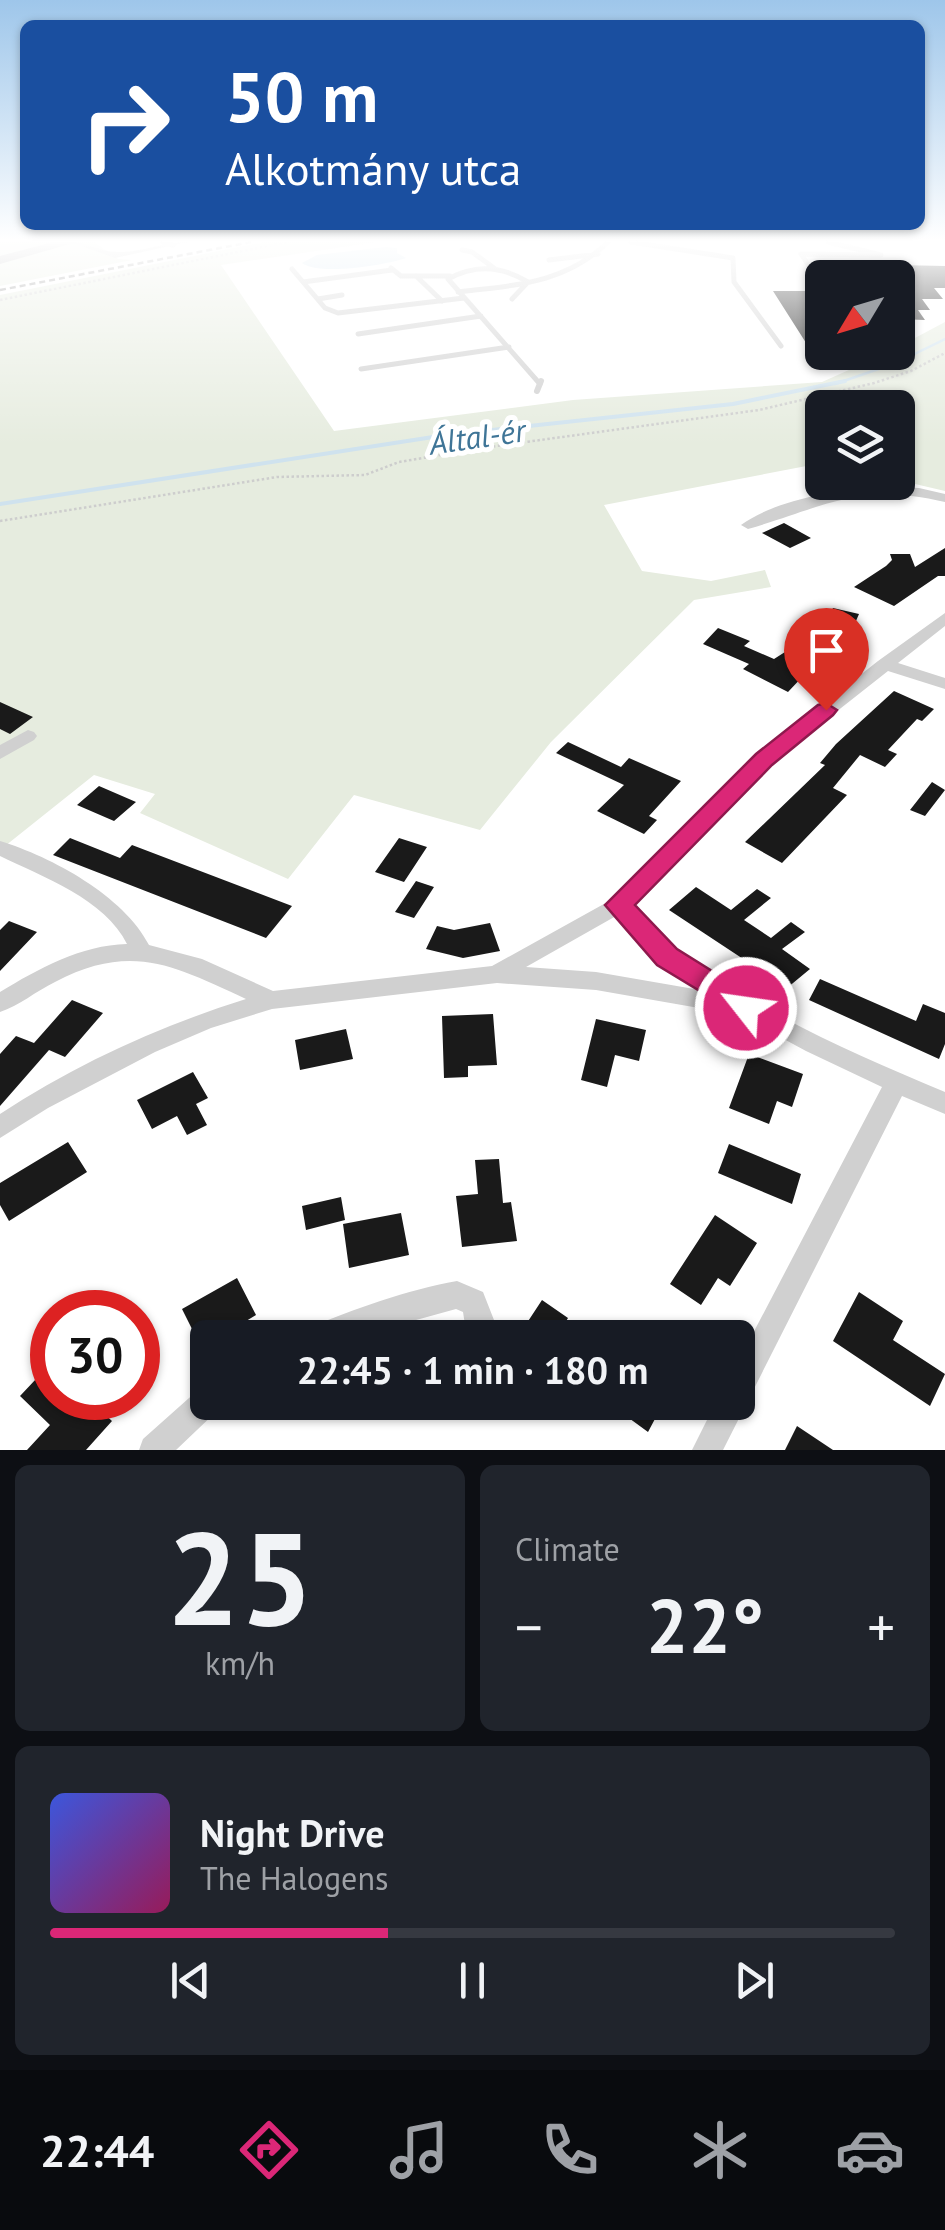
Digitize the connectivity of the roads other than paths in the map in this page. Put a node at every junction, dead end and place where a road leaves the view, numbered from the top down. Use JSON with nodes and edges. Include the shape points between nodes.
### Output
{"nodes":[{"id":1,"x":327,"y":310,"type":"edge"},
{"id":2,"x":378,"y":310,"type":"edge"},
{"id":3,"x":409,"y":310,"type":"edge"},
{"id":4,"x":475,"y":310,"type":"edge"},
{"id":5,"x":754,"y":310,"type":"edge"},
{"id":6,"x":481,"y":316,"type":"junction"},
{"id":7,"x":422,"y":325,"type":"junction"},
{"id":8,"x":358,"y":334,"type":"dead end"},
{"id":9,"x":780,"y":346,"type":"dead end"},
{"id":10,"x":509,"y":347,"type":"junction"},
{"id":11,"x":396,"y":364,"type":"junction"},
{"id":12,"x":361,"y":369,"type":"dead end"},
{"id":13,"x":403,"y":374,"type":"dead end"},
{"id":14,"x":537,"y":391,"type":"dead end"},
{"id":15,"x":945,"y":498,"type":"edge"},
{"id":16,"x":748,"y":525,"type":"dead end"},
{"id":17,"x":945,"y":618,"type":"edge"},
{"id":18,"x":884,"y":664,"type":"junction"},
{"id":19,"x":945,"y":684,"type":"edge"},
{"id":20,"x":28,"y":736,"type":"dead end"},
{"id":21,"x":0,"y":753,"type":"edge"},
{"id":22,"x":0,"y":848,"type":"edge"},
{"id":23,"x":618,"y":905,"type":"junction"},
{"id":24,"x":140,"y":949,"type":"junction"},
{"id":25,"x":498,"y":974,"type":"junction"},
{"id":26,"x":272,"y":1000,"type":"junction"},
{"id":27,"x":0,"y":1004,"type":"edge"},
{"id":28,"x":746,"y":1008,"type":"junction"},
{"id":29,"x":896,"y":1082,"type":"junction"},
{"id":30,"x":945,"y":1103,"type":"edge"},
{"id":31,"x":0,"y":1127,"type":"edge"},
{"id":32,"x":366,"y":1320,"type":"edge"},
{"id":33,"x":480,"y":1320,"type":"edge"},
{"id":34,"x":755,"y":1358,"type":"edge"},
{"id":35,"x":190,"y":1417,"type":"edge"},
{"id":36,"x":723,"y":1420,"type":"edge"},
{"id":37,"x":154,"y":1450,"type":"edge"},
{"id":38,"x":707,"y":1450,"type":"edge"}],
"edges":[{"from":1,"to":2,"type":"lane"},
{"from":3,"to":7,"type":"lane"},
{"from":4,"to":6,"type":"lane"},
{"from":5,"to":9,"type":"lane"},
{"from":6,"to":7,"type":"lane"},
{"from":6,"to":10,"type":"lane"},
{"from":7,"to":8,"type":"lane"},
{"from":10,"to":11,"type":"lane"},
{"from":10,"to":14,"type":"lane","via":[[541,381]]},
{"from":11,"to":12,"type":"lane"},
{"from":11,"to":13,"type":"lane"},
{"from":15,"to":16,"type":"street","via":[[892,489],[840,492]]},
{"from":17,"to":18,"type":"street"},
{"from":18,"to":19,"type":"street"},
{"from":18,"to":23,"type":"street","via":[[764,760]]},
{"from":20,"to":21,"type":"street"},
{"from":22,"to":24,"type":"street","via":[[126,920]]},
{"from":23,"to":25,"type":"street"},
{"from":23,"to":28,"type":"street","via":[[667,957]]},
{"from":24,"to":26,"type":"street","via":[[194,964]]},
{"from":24,"to":27,"type":"street","via":[[72,963]]},
{"from":25,"to":26,"type":"street"},
{"from":25,"to":28,"type":"street","via":[[596,981]]},
{"from":26,"to":31,"type":"street","via":[[147,1045]]},
{"from":28,"to":29,"type":"street"},
{"from":29,"to":30,"type":"street"},
{"from":29,"to":34,"type":"street"},
{"from":32,"to":33,"type":"street","via":[[457,1295],[473,1302]]},
{"from":35,"to":37,"type":"street"},
{"from":36,"to":38,"type":"street"}]}
